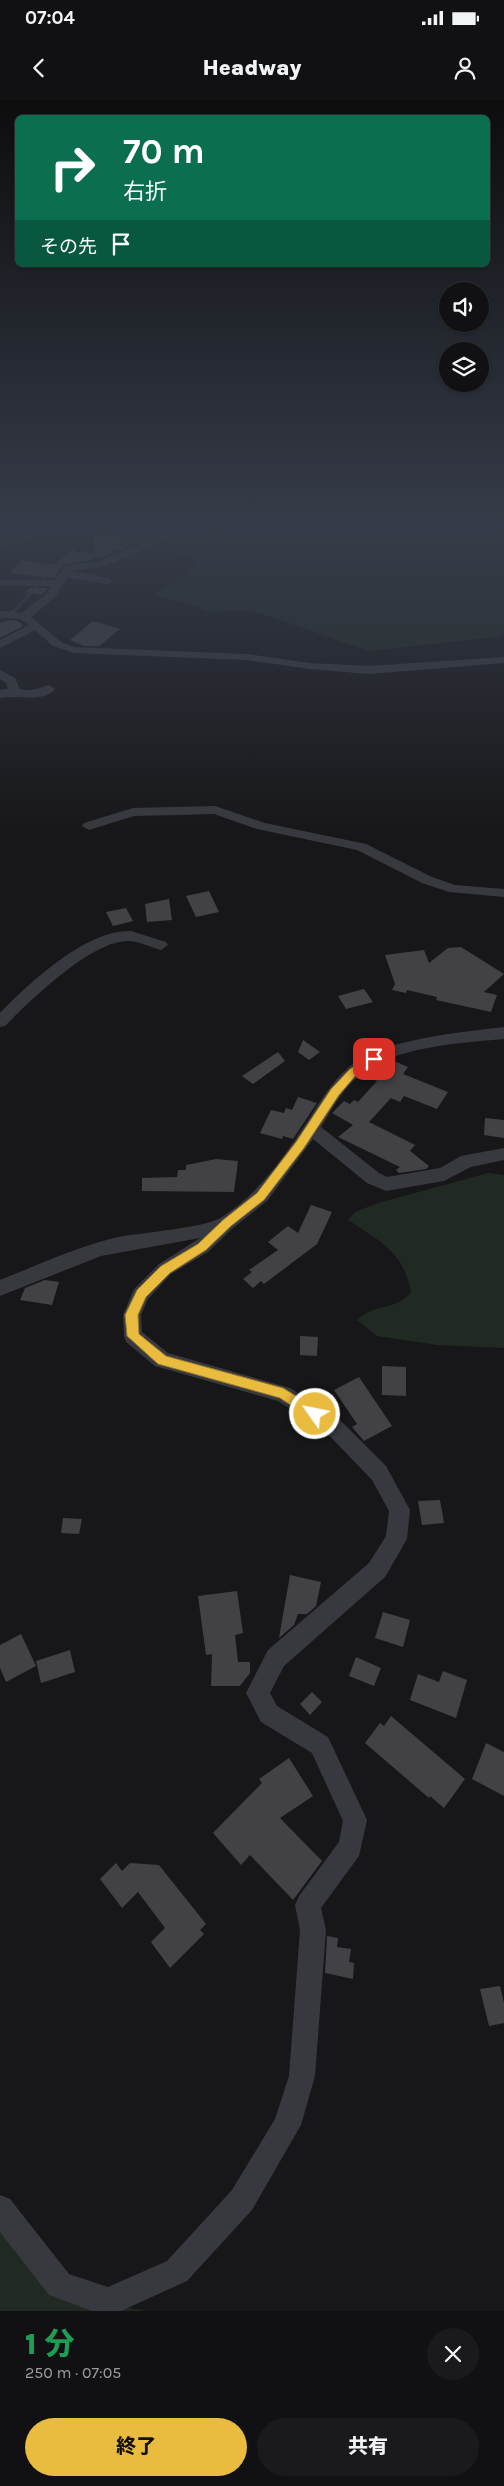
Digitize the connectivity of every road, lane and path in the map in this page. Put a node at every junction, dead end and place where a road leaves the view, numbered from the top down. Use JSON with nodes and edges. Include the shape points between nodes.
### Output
{"nodes":[{"id":1,"x":31,"y":628,"type":"edge"},
{"id":2,"x":37,"y":628,"type":"edge"},
{"id":3,"x":0,"y":645,"type":"edge"},
{"id":4,"x":504,"y":660,"type":"edge"},
{"id":5,"x":0,"y":674,"type":"edge"},
{"id":6,"x":49,"y":689,"type":"dead end"},
{"id":7,"x":15,"y":691,"type":"junction"},
{"id":8,"x":0,"y":694,"type":"edge"},
{"id":9,"x":89,"y":826,"type":"dead end"},
{"id":10,"x":504,"y":893,"type":"edge"},
{"id":11,"x":161,"y":945,"type":"dead end"},
{"id":12,"x":0,"y":1022,"type":"edge"},
{"id":13,"x":504,"y":1033,"type":"edge"},
{"id":14,"x":311,"y":1128,"type":"junction"},
{"id":15,"x":504,"y":1154,"type":"edge"},
{"id":16,"x":227,"y":1223,"type":"junction"},
{"id":17,"x":0,"y":1288,"type":"edge"},
{"id":18,"x":0,"y":2209,"type":"edge"}],
"edges":[{"from":1,"to":3,"type":"street"},
{"from":2,"to":4,"type":"street","via":[[55,644],[74,650],[247,657],[368,670]]},
{"from":5,"to":7,"type":"street","via":[[11,681]]},
{"from":6,"to":7,"type":"street","via":[[40,694]]},
{"from":7,"to":8,"type":"street"},
{"from":9,"to":10,"type":"street","via":[[133,812],[215,810],[262,826],[361,847],[427,880],[454,888]]},
{"from":11,"to":12,"type":"street","via":[[127,936],[95,944],[19,1002]]},
{"from":13,"to":14,"type":"street","via":[[441,1040],[374,1059],[354,1072],[335,1092]]},
{"from":14,"to":15,"type":"street","via":[[373,1178],[386,1184],[444,1174],[467,1161]]},
{"from":14,"to":16,"type":"street","via":[[260,1196]]},
{"from":16,"to":17,"type":"street","via":[[203,1231],[116,1245],[74,1256]]},
{"from":16,"to":18,"type":"street","via":[[202,1247],[165,1269],[141,1294],[132,1315],[133,1336],[162,1360],[283,1394],[331,1424],[379,1473],[400,1510],[396,1539],[377,1570],[276,1658],[257,1693],[270,1714],[320,1745],[355,1820],[350,1847],[308,1905],[313,1930],[302,2076],[287,2125],[242,2200],[177,2271],[108,2302],[59,2285]]}]}
